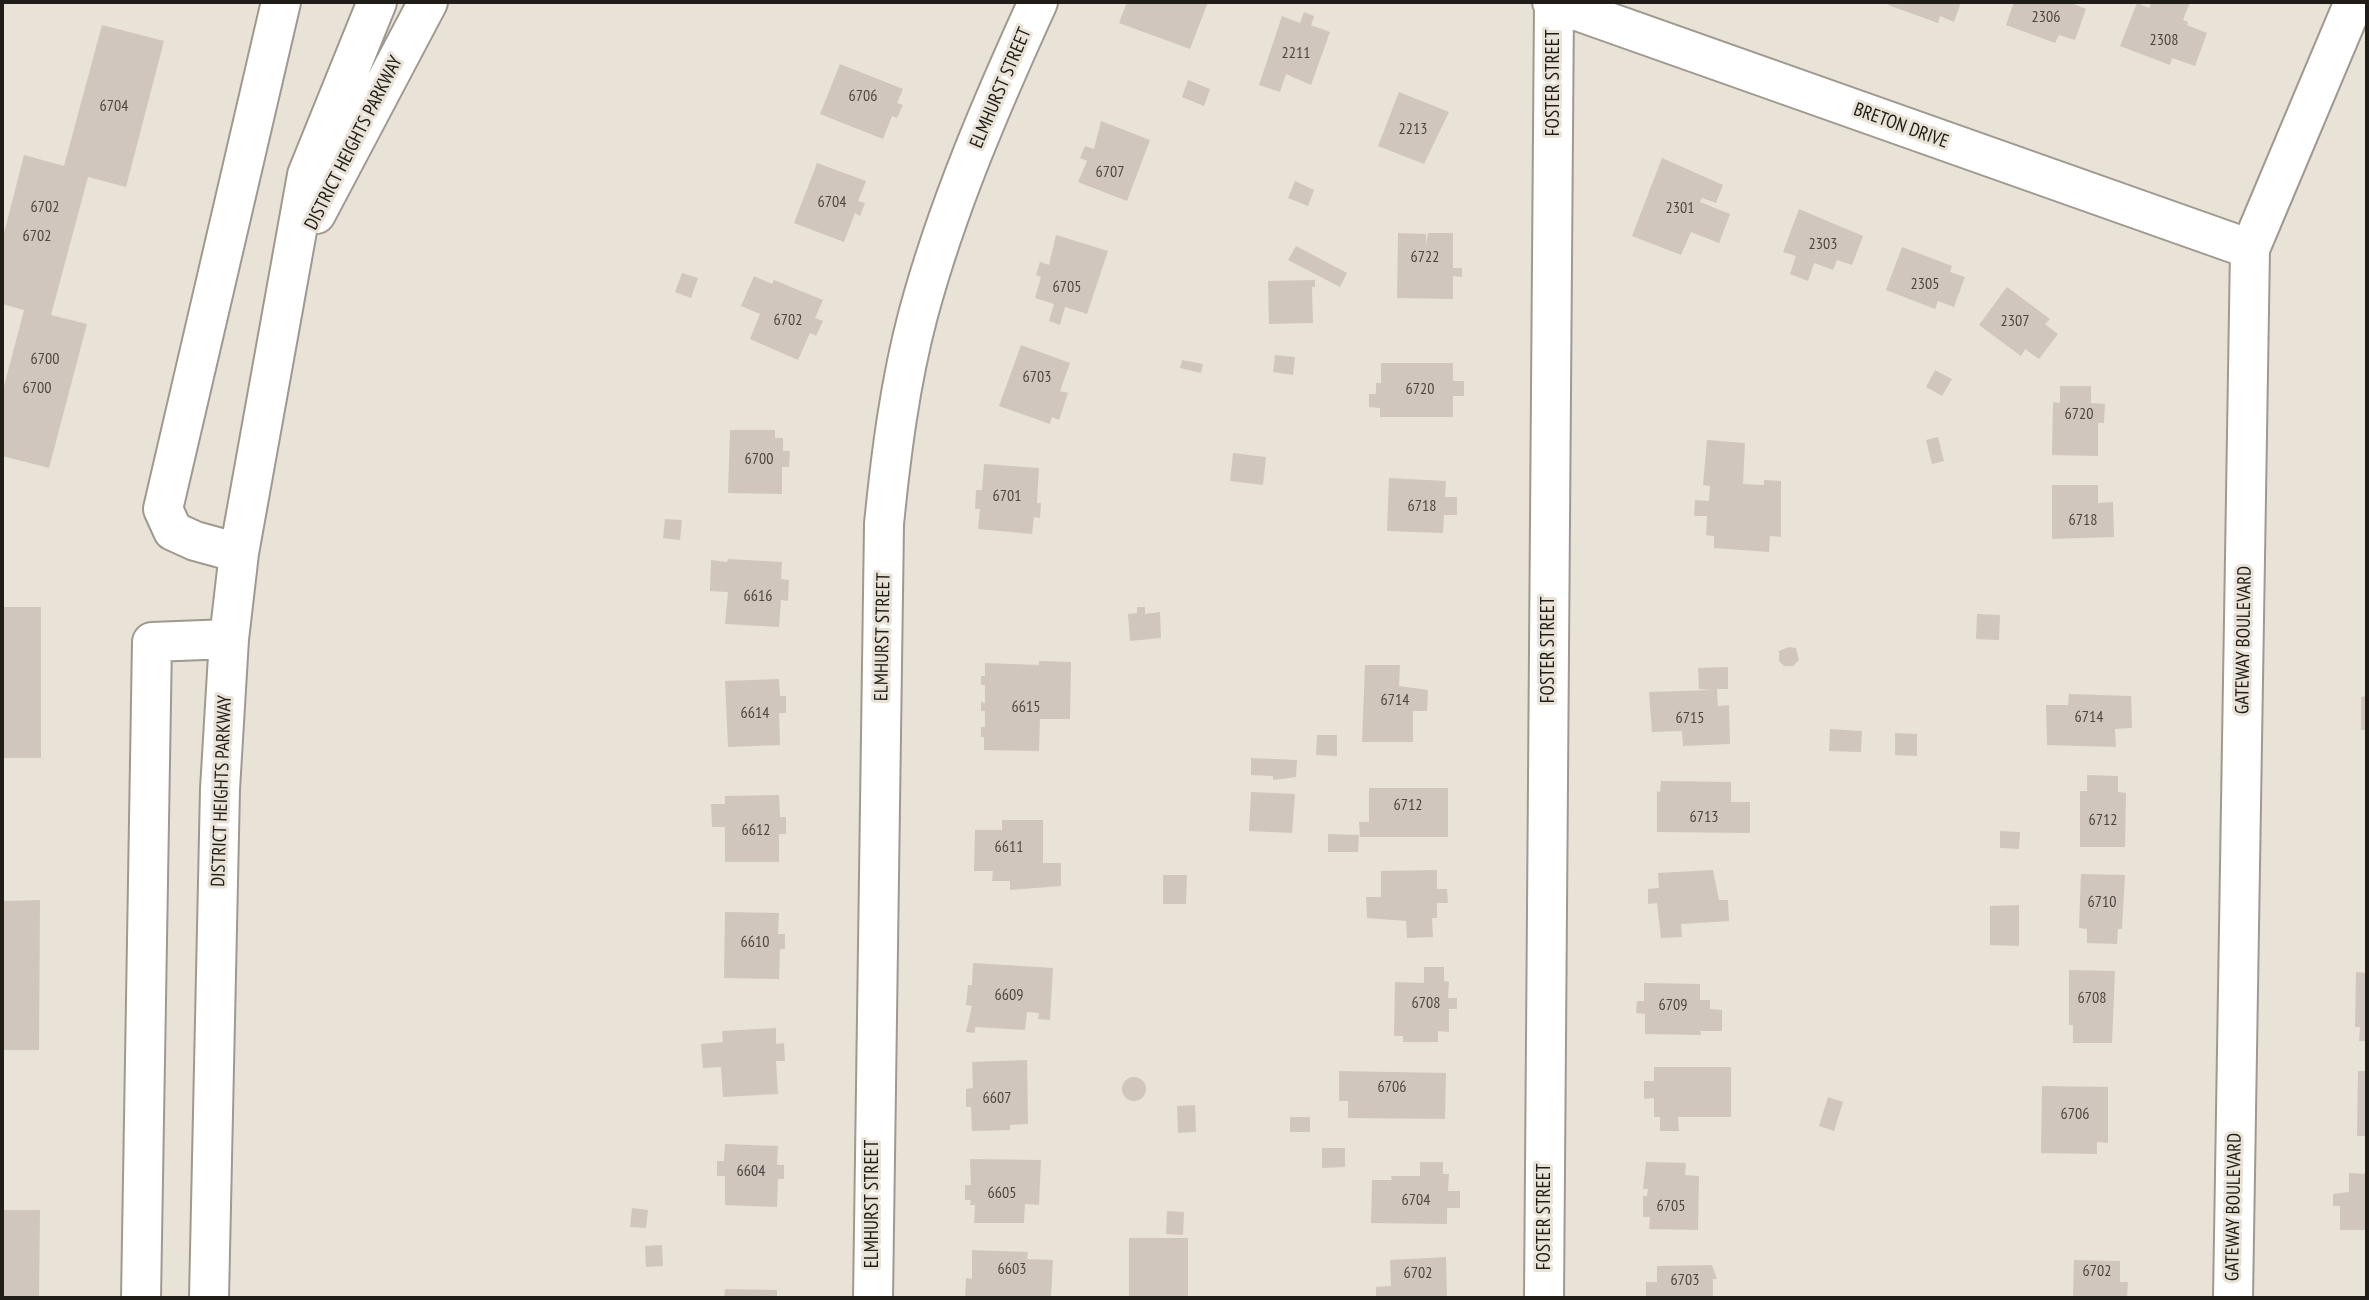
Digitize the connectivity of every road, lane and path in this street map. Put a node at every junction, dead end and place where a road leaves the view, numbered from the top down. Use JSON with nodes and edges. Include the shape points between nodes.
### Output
{"nodes":[{"id":1,"x":281,"y":2,"type":"edge"},
{"id":2,"x":377,"y":2,"type":"edge"},
{"id":3,"x":428,"y":2,"type":"edge"},
{"id":4,"x":1038,"y":2,"type":"edge"},
{"id":5,"x":1553,"y":2,"type":"edge"},
{"id":6,"x":2354,"y":2,"type":"edge"},
{"id":7,"x":2250,"y":249,"type":"junction"},
{"id":8,"x":286,"y":288,"type":"junction"},
{"id":9,"x":239,"y":553,"type":"junction"},
{"id":10,"x":229,"y":639,"type":"junction"},
{"id":11,"x":141,"y":1298,"type":"edge"},
{"id":12,"x":209,"y":1298,"type":"edge"},
{"id":13,"x":873,"y":1298,"type":"edge"},
{"id":14,"x":1544,"y":1298,"type":"edge"},
{"id":15,"x":2233,"y":1298,"type":"edge"}],
"edges":[{"from":1,"to":9,"type":"street","via":[[163,509],[173,531]]},
{"from":2,"to":8,"type":"street","name":"DISTRICT HEIGHTS PARKWAY","via":[[307,175]]},
{"from":3,"to":8,"type":"street","name":"DISTRICT HEIGHTS PARKWAY","via":[[318,209]]},
{"from":4,"to":13,"type":"street","name":"ELMHURST STREET","via":[[950,214],[918,315],[889,476],[884,524]]},
{"from":5,"to":7,"type":"street","name":"BRETON DRIVE"},
{"from":5,"to":14,"type":"street","name":"FOSTER STREET"},
{"from":6,"to":7,"type":"street","name":"GATEWAY BOULEVARD"},
{"from":7,"to":15,"type":"street","name":"GATEWAY BOULEVARD"},
{"from":8,"to":9,"type":"street","name":"DISTRICT HEIGHTS PARKWAY"},
{"from":9,"to":10,"type":"street","name":"DISTRICT HEIGHTS PARKWAY"},
{"from":10,"to":11,"type":"street","via":[[152,642]]},
{"from":10,"to":12,"type":"street","name":"DISTRICT HEIGHTS PARKWAY","via":[[220,789]]}]}
